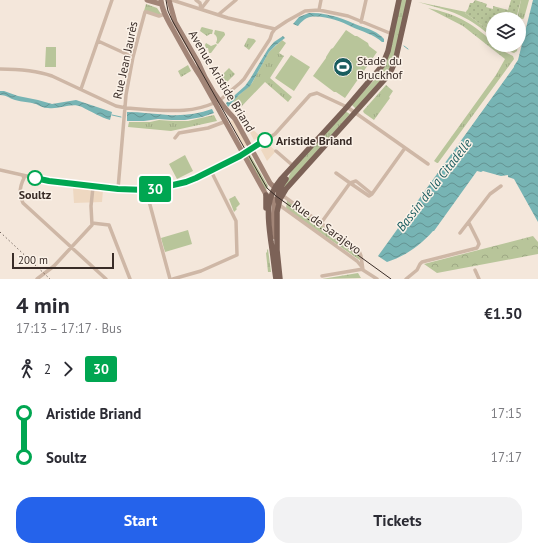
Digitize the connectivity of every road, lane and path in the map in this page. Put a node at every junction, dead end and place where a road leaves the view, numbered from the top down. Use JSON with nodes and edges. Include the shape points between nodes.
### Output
{"nodes":[{"id":1,"x":112,"y":0,"type":"edge"},
{"id":2,"x":147,"y":0,"type":"edge"},
{"id":3,"x":169,"y":0,"type":"edge"},
{"id":4,"x":172,"y":0,"type":"edge"},
{"id":5,"x":196,"y":0,"type":"edge"},
{"id":6,"x":208,"y":0,"type":"edge"},
{"id":7,"x":236,"y":0,"type":"edge"},
{"id":8,"x":321,"y":0,"type":"edge"},
{"id":9,"x":366,"y":0,"type":"edge"},
{"id":10,"x":399,"y":0,"type":"edge"},
{"id":11,"x":409,"y":0,"type":"edge"},
{"id":12,"x":161,"y":2,"type":"edge"},
{"id":13,"x":201,"y":9,"type":"junction"},
{"id":14,"x":319,"y":10,"type":"junction"},
{"id":15,"x":165,"y":14,"type":"junction"},
{"id":16,"x":218,"y":15,"type":"junction"},
{"id":17,"x":361,"y":22,"type":"junction"},
{"id":18,"x":275,"y":29,"type":"junction"},
{"id":19,"x":392,"y":34,"type":"junction"},
{"id":20,"x":98,"y":41,"type":"junction"},
{"id":21,"x":133,"y":58,"type":"junction"},
{"id":22,"x":0,"y":69,"type":"edge"},
{"id":23,"x":81,"y":89,"type":"junction"},
{"id":24,"x":217,"y":102,"type":"junction"},
{"id":25,"x":347,"y":107,"type":"junction"},
{"id":26,"x":125,"y":110,"type":"junction"},
{"id":27,"x":355,"y":112,"type":"junction"},
{"id":28,"x":224,"y":122,"type":"junction"},
{"id":29,"x":175,"y":138,"type":"dead end"},
{"id":30,"x":405,"y":148,"type":"junction"},
{"id":31,"x":251,"y":149,"type":"junction"},
{"id":32,"x":276,"y":151,"type":"dead end"},
{"id":33,"x":243,"y":154,"type":"junction"},
{"id":34,"x":428,"y":164,"type":"dead end"},
{"id":35,"x":292,"y":165,"type":"junction"},
{"id":36,"x":0,"y":170,"type":"edge"},
{"id":37,"x":210,"y":171,"type":"junction"},
{"id":38,"x":336,"y":173,"type":"dead end"},
{"id":39,"x":23,"y":176,"type":"junction"},
{"id":40,"x":350,"y":183,"type":"junction"},
{"id":41,"x":501,"y":186,"type":"dead end"},
{"id":42,"x":93,"y":187,"type":"junction"},
{"id":43,"x":118,"y":189,"type":"junction"},
{"id":44,"x":146,"y":190,"type":"junction"},
{"id":45,"x":278,"y":191,"type":"junction"},
{"id":46,"x":272,"y":199,"type":"junction"},
{"id":47,"x":92,"y":222,"type":"junction"},
{"id":48,"x":321,"y":223,"type":"junction"},
{"id":49,"x":469,"y":223,"type":"junction"},
{"id":50,"x":460,"y":233,"type":"dead end"},
{"id":51,"x":71,"y":247,"type":"junction"},
{"id":52,"x":362,"y":268,"type":"junction"},
{"id":53,"x":475,"y":270,"type":"dead end"},
{"id":54,"x":322,"y":276,"type":"dead end"},
{"id":55,"x":37,"y":279,"type":"edge"},
{"id":56,"x":105,"y":279,"type":"edge"},
{"id":57,"x":130,"y":279,"type":"edge"},
{"id":58,"x":170,"y":279,"type":"edge"},
{"id":59,"x":173,"y":279,"type":"edge"},
{"id":60,"x":276,"y":279,"type":"edge"},
{"id":61,"x":280,"y":279,"type":"edge"},
{"id":62,"x":377,"y":279,"type":"edge"},
{"id":63,"x":406,"y":279,"type":"edge"},
{"id":64,"x":479,"y":279,"type":"edge"}],
"edges":[{"from":1,"to":20,"type":"street"},
{"from":2,"to":12,"type":"main road"},
{"from":3,"to":24,"type":"main road","name":"Avenue Aristide Briand","via":[[175,22],[213,90]]},
{"from":4,"to":13,"type":"street"},
{"from":5,"to":13,"type":"street","via":[[200,3]]},
{"from":6,"to":13,"type":"street"},
{"from":7,"to":16,"type":"street"},
{"from":8,"to":14,"type":"street"},
{"from":9,"to":17,"type":"street"},
{"from":10,"to":19,"type":"main road"},
{"from":11,"to":27,"type":"main road","via":[[393,67]]},
{"from":12,"to":15,"type":"main road","name":"Avenue Aristide Briand"},
{"from":13,"to":16,"type":"street"},
{"from":14,"to":17,"type":"street","via":[[348,16]]},
{"from":14,"to":18,"type":"street","via":[[305,11]]},
{"from":15,"to":21,"type":"street","name":"Rue Jean Jaurès","via":[[159,16],[146,12]]},
{"from":15,"to":24,"type":"main road","name":"Avenue Aristide Briand","via":[[192,66]]},
{"from":16,"to":18,"type":"street"},
{"from":17,"to":19,"type":"street"},
{"from":18,"to":24,"type":"street","via":[[244,79]]},
{"from":19,"to":25,"type":"main road","via":[[382,66]]},
{"from":20,"to":21,"type":"street"},
{"from":20,"to":23,"type":"street"},
{"from":21,"to":26,"type":"street","name":"Rue Jean Jaurès"},
{"from":22,"to":23,"type":"street","via":[[38,72]]},
{"from":23,"to":26,"type":"street"},
{"from":24,"to":26,"type":"street","via":[[185,111]]},
{"from":24,"to":28,"type":"main road","name":"Avenue Aristide Briand"},
{"from":24,"to":31,"type":"main road","name":"Avenue Aristide Briand","via":[[235,119]]},
{"from":25,"to":27,"type":"street"},
{"from":25,"to":31,"type":"street","via":[[320,93],[314,93],[275,134]]},
{"from":25,"to":35,"type":"main road"},
{"from":26,"to":43,"type":"street","name":"Rue Jean Jaurès"},
{"from":27,"to":30,"type":"street"},
{"from":27,"to":45,"type":"main road","via":[[285,190]]},
{"from":28,"to":29,"type":"street","via":[[208,128],[179,133]]},
{"from":28,"to":33,"type":"main road","name":"Avenue Aristide Briand"},
{"from":30,"to":34,"type":"street"},
{"from":30,"to":40,"type":"street","via":[[372,194],[356,181]]},
{"from":31,"to":33,"type":"street","name":"Avenue Aristide Briand"},
{"from":31,"to":45,"type":"main road","name":"Avenue Aristide Briand","via":[[270,183]]},
{"from":32,"to":35,"type":"street"},
{"from":33,"to":37,"type":"street"},
{"from":33,"to":46,"type":"main road","name":"Avenue Aristide Briand"},
{"from":35,"to":45,"type":"main road"},
{"from":36,"to":39,"type":"street"},
{"from":37,"to":44,"type":"street","via":[[186,182]]},
{"from":37,"to":59,"type":"street","via":[[236,221],[237,255],[201,271]]},
{"from":38,"to":40,"type":"street"},
{"from":39,"to":42,"type":"street"},
{"from":39,"to":51,"type":"street","via":[[20,194],[23,203]]},
{"from":40,"to":48,"type":"street"},
{"from":41,"to":49,"type":"street","via":[[490,194]]},
{"from":42,"to":43,"type":"street"},
{"from":42,"to":47,"type":"street"},
{"from":43,"to":44,"type":"street"},
{"from":44,"to":58,"type":"street"},
{"from":45,"to":46,"type":"main road"},
{"from":45,"to":46,"type":"main road"},
{"from":45,"to":48,"type":"street","name":"Rue de Sarajevo"},
{"from":46,"to":52,"type":"street","name":"Rue de Sarajevo","via":[[357,261]]},
{"from":46,"to":60,"type":"main road","via":[[268,216]]},
{"from":46,"to":61,"type":"main road"},
{"from":47,"to":51,"type":"street"},
{"from":47,"to":57,"type":"street","via":[[109,225]]},
{"from":48,"to":52,"type":"street","name":"Rue de Sarajevo","via":[[359,252]]},
{"from":49,"to":50,"type":"street"},
{"from":49,"to":63,"type":"street","via":[[479,244],[477,248],[422,262]]},
{"from":51,"to":55,"type":"street","via":[[54,266]]},
{"from":51,"to":56,"type":"street"},
{"from":52,"to":54,"type":"street"},
{"from":52,"to":62,"type":"street","name":"Rue de Sarajevo"},
{"from":53,"to":64,"type":"street"}]}
